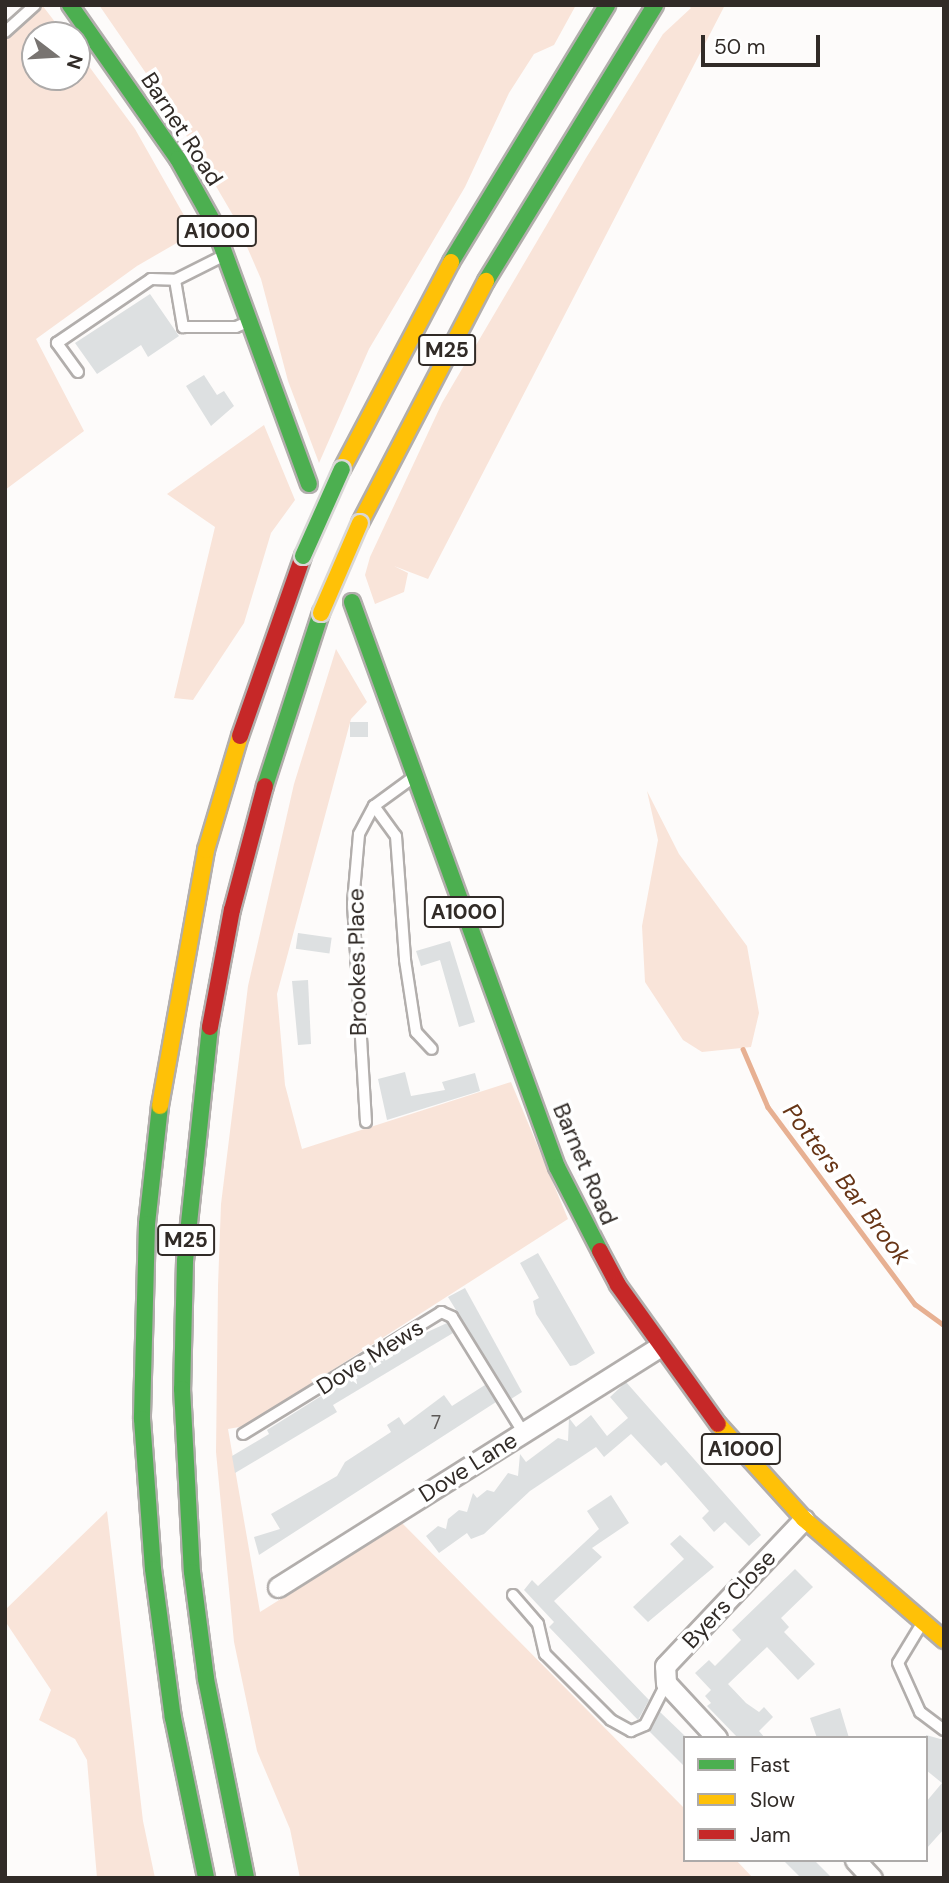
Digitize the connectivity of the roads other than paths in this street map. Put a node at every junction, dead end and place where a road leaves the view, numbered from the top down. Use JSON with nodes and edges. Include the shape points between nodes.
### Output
{"nodes":[{"id":1,"x":34,"y":5,"type":"edge"},
{"id":2,"x":70,"y":5,"type":"edge"},
{"id":3,"x":607,"y":5,"type":"edge"},
{"id":4,"x":655,"y":5,"type":"edge"},
{"id":5,"x":5,"y":32,"type":"edge"},
{"id":6,"x":227,"y":254,"type":"junction"},
{"id":7,"x":175,"y":280,"type":"junction"},
{"id":8,"x":251,"y":320,"type":"junction"},
{"id":9,"x":78,"y":372,"type":"dead end"},
{"id":10,"x":309,"y":484,"type":"dead end"},
{"id":11,"x":352,"y":602,"type":"dead end"},
{"id":12,"x":415,"y":777,"type":"junction"},
{"id":13,"x":374,"y":806,"type":"junction"},
{"id":14,"x":432,"y":1049,"type":"dead end"},
{"id":15,"x":366,"y":1122,"type":"dead end"},
{"id":16,"x":659,"y":1347,"type":"junction"},
{"id":17,"x":523,"y":1432,"type":"junction"},
{"id":18,"x":243,"y":1434,"type":"dead end"},
{"id":19,"x":804,"y":1519,"type":"junction"},
{"id":20,"x":278,"y":1587,"type":"dead end"},
{"id":21,"x":513,"y":1595,"type":"dead end"},
{"id":22,"x":921,"y":1625,"type":"junction"},
{"id":23,"x":944,"y":1640,"type":"edge"},
{"id":24,"x":666,"y":1684,"type":"junction"},
{"id":25,"x":944,"y":1730,"type":"edge"},
{"id":26,"x":715,"y":1736,"type":"edge"},
{"id":27,"x":857,"y":1862,"type":"edge"},
{"id":28,"x":205,"y":1878,"type":"edge"},
{"id":29,"x":246,"y":1878,"type":"edge"},
{"id":30,"x":872,"y":1878,"type":"edge"}],
"edges":[{"from":1,"to":5,"type":"lane"},
{"from":2,"to":6,"type":"main road","name":"Barnet Road","number":"A1000","via":[[178,159]]},
{"from":3,"to":28,"type":"main road","number":"M25","bridge":true,"via":[[440,281],[342,469],[262,662],[206,850],[166,1051],[147,1224],[142,1419],[153,1569],[173,1718]]},
{"from":4,"to":29,"type":"main road","number":"M25","bridge":true,"via":[[476,297],[360,523],[321,613],[275,747],[229,923],[203,1066],[185,1261],[182,1389],[192,1572],[206,1679]]},
{"from":6,"to":7,"type":"lane"},
{"from":6,"to":8,"type":"main road","name":"Barnet Road","number":"A1000"},
{"from":7,"to":8,"type":"lane","via":[[183,327],[236,327]]},
{"from":7,"to":9,"type":"lane","via":[[152,279],[57,343]]},
{"from":8,"to":10,"type":"main road","name":"Barnet Road","number":"A1000"},
{"from":11,"to":12,"type":"main road","name":"Barnet Road","number":"A1000"},
{"from":12,"to":13,"type":"lane","name":"Brookes Place","via":[[391,789]]},
{"from":12,"to":16,"type":"main road","name":"Barnet Road","number":"A1000","via":[[558,1167],[612,1274]]},
{"from":13,"to":14,"type":"lane","name":"Brookes Place","via":[[396,836],[405,960],[416,1032]]},
{"from":13,"to":15,"type":"lane","name":"Brookes Place","via":[[359,834],[353,903]]},
{"from":16,"to":17,"type":"street","name":"Dove Lane"},
{"from":16,"to":19,"type":"main road","name":"Barnet Road","number":"A1000","via":[[708,1413]]},
{"from":17,"to":18,"type":"lane","name":"Dove Mews","via":[[452,1317],[441,1312]]},
{"from":17,"to":20,"type":"street","name":"Dove Lane"},
{"from":19,"to":22,"type":"main road","name":"Barnet Road","number":"A1000"},
{"from":19,"to":24,"type":"street","name":"Byers Close","via":[[665,1666]]},
{"from":21,"to":24,"type":"lane","via":[[538,1624],[545,1654],[611,1720],[631,1731],[645,1726]]},
{"from":22,"to":23,"type":"main road","name":"Barnet Road","number":"A1000"},
{"from":22,"to":25,"type":"lane","via":[[898,1658],[901,1678],[929,1724]]},
{"from":24,"to":26,"type":"street"},
{"from":27,"to":30,"type":"street"}]}
